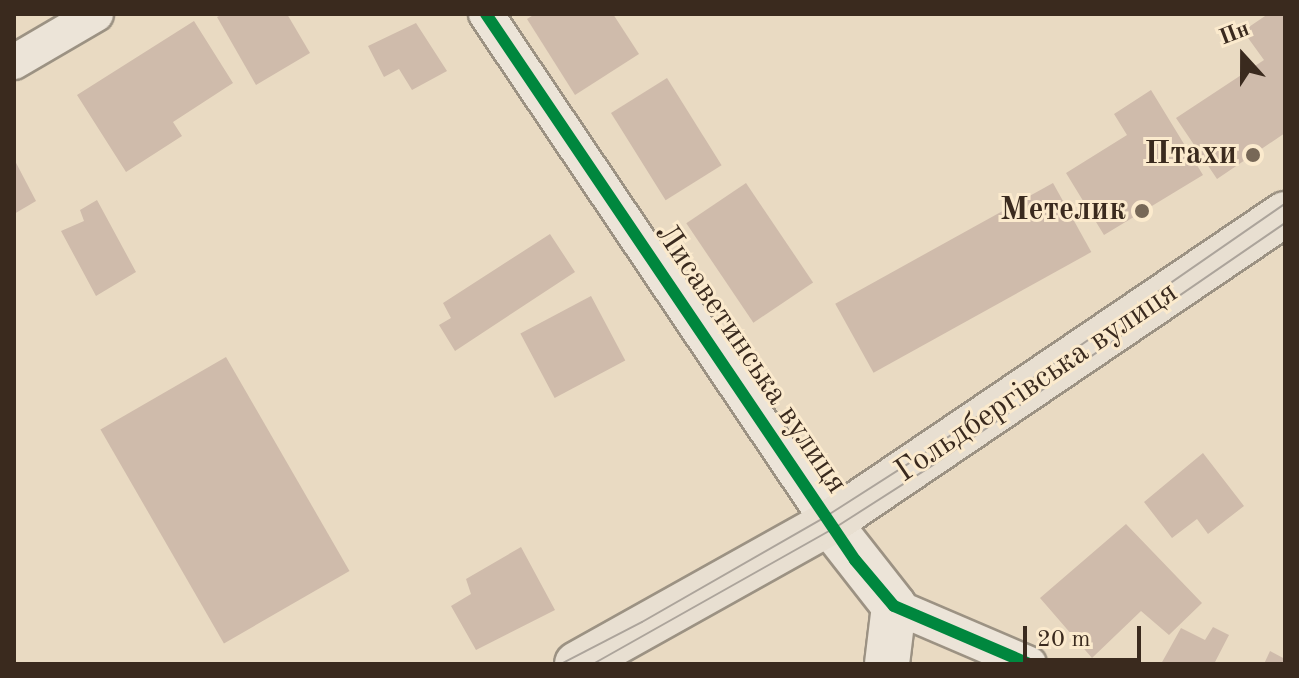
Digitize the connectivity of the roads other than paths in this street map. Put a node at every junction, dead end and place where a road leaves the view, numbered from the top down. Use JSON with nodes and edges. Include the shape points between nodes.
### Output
{"nodes":[{"id":1,"x":96,"y":14,"type":"edge"},
{"id":2,"x":486,"y":14,"type":"edge"},
{"id":3,"x":14,"y":62,"type":"edge"},
{"id":4,"x":1285,"y":214,"type":"edge"},
{"id":5,"x":829,"y":523,"type":"junction"},
{"id":6,"x":894,"y":606,"type":"junction"},
{"id":7,"x":577,"y":664,"type":"edge"},
{"id":8,"x":887,"y":664,"type":"edge"},
{"id":9,"x":1029,"y":664,"type":"edge"}],
"edges":[{"from":1,"to":3,"type":"street"},
{"from":2,"to":5,"type":"street","name":"Лисаветинська вулиця"},
{"from":4,"to":5,"type":"main road","name":"Гольдбергівська вулиця"},
{"from":5,"to":6,"type":"street","name":"Лисаветинська вулиця"},
{"from":5,"to":7,"type":"main road","name":"Гольдбергівська вулиця"},
{"from":6,"to":8,"type":"street"},
{"from":6,"to":9,"type":"street","name":"Лисаветинська вулиця"}]}
